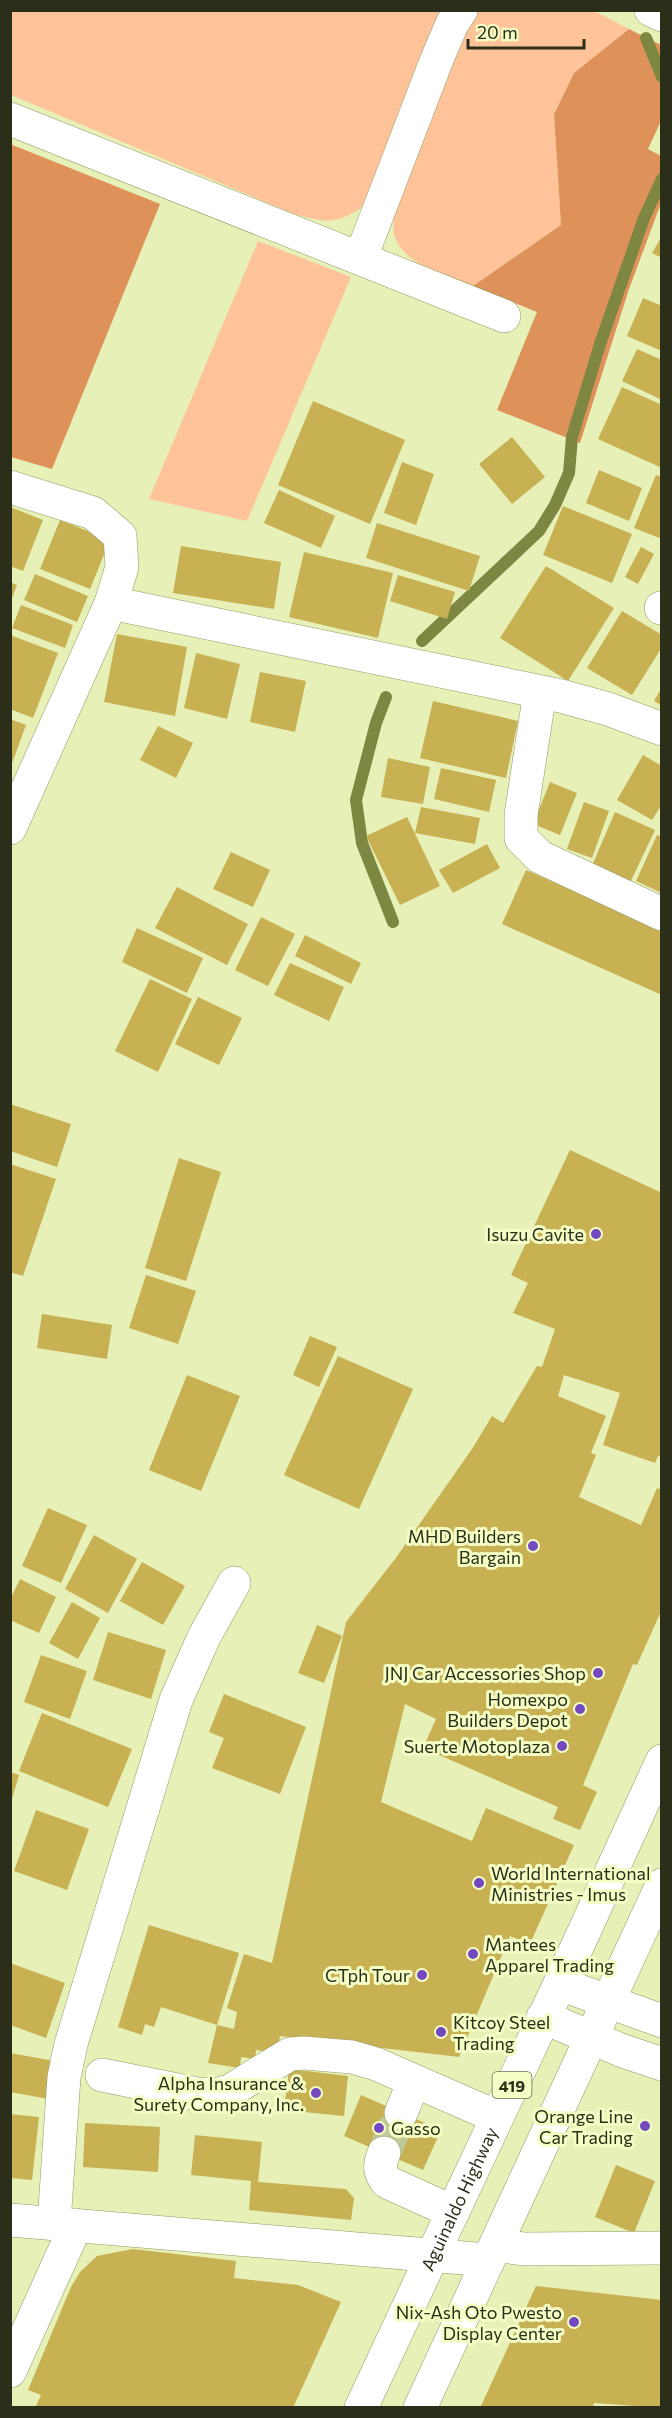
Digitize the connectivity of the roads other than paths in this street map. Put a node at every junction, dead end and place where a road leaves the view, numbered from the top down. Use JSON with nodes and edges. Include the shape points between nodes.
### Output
{"nodes":[{"id":1,"x":461,"y":10,"type":"edge"},
{"id":2,"x":651,"y":10,"type":"edge"},
{"id":3,"x":662,"y":15,"type":"edge"},
{"id":4,"x":10,"y":119,"type":"edge"},
{"id":5,"x":361,"y":258,"type":"junction"},
{"id":6,"x":504,"y":316,"type":"dead end"},
{"id":7,"x":10,"y":487,"type":"edge"},
{"id":8,"x":111,"y":603,"type":"junction"},
{"id":9,"x":540,"y":692,"type":"junction"},
{"id":10,"x":662,"y":729,"type":"edge"},
{"id":11,"x":10,"y":828,"type":"edge"},
{"id":12,"x":662,"y":914,"type":"edge"},
{"id":13,"x":234,"y":1583,"type":"dead end"},
{"id":14,"x":662,"y":1761,"type":"edge"},
{"id":15,"x":662,"y":1885,"type":"edge"},
{"id":16,"x":560,"y":1984,"type":"junction"},
{"id":17,"x":608,"y":2002,"type":"junction"},
{"id":18,"x":543,"y":2017,"type":"junction"},
{"id":19,"x":662,"y":2021,"type":"edge"},
{"id":20,"x":591,"y":2037,"type":"junction"},
{"id":21,"x":662,"y":2064,"type":"edge"},
{"id":22,"x":102,"y":2075,"type":"dead end"},
{"id":23,"x":414,"y":2081,"type":"junction"},
{"id":24,"x":401,"y":2113,"type":"tunnel mouth"},
{"id":25,"x":497,"y":2117,"type":"junction"},
{"id":26,"x":384,"y":2153,"type":"tunnel mouth"},
{"id":27,"x":453,"y":2212,"type":"junction"},
{"id":28,"x":10,"y":2220,"type":"edge"},
{"id":29,"x":65,"y":2224,"type":"junction"},
{"id":30,"x":662,"y":2248,"type":"edge"},
{"id":31,"x":492,"y":2253,"type":"junction"},
{"id":32,"x":432,"y":2255,"type":"junction"},
{"id":33,"x":10,"y":2371,"type":"edge"},
{"id":34,"x":362,"y":2408,"type":"edge"},
{"id":35,"x":420,"y":2408,"type":"edge"}],
"edges":[{"from":1,"to":5,"type":"main road","via":[[437,59]]},
{"from":2,"to":3,"type":"main road"},
{"from":4,"to":5,"type":"main road"},
{"from":5,"to":6,"type":"main road"},
{"from":7,"to":8,"type":"main road","via":[[93,513],[120,536],[122,567]]},
{"from":8,"to":9,"type":"main road"},
{"from":8,"to":11,"type":"main road"},
{"from":9,"to":10,"type":"main road","via":[[599,706]]},
{"from":9,"to":12,"type":"main road","via":[[521,838],[540,857]]},
{"from":13,"to":29,"type":"main road","via":[[204,1637],[176,1701],[71,2044],[64,2078]]},
{"from":14,"to":16,"type":"main road","name":"Aguinaldo Highway","number":"419"},
{"from":15,"to":17,"type":"main road"},
{"from":16,"to":17,"type":"main road"},
{"from":16,"to":18,"type":"main road","name":"Aguinaldo Highway","number":"419"},
{"from":17,"to":19,"type":"main road"},
{"from":17,"to":20,"type":"main road"},
{"from":18,"to":20,"type":"main road"},
{"from":18,"to":25,"type":"main road","name":"Aguinaldo Highway","number":"419"},
{"from":20,"to":21,"type":"main road"},
{"from":20,"to":31,"type":"main road"},
{"from":22,"to":23,"type":"main road","via":[[214,2095],[230,2091],[290,2054],[304,2053],[364,2060]]},
{"from":23,"to":24,"type":"main road"},
{"from":23,"to":25,"type":"main road"},
{"from":25,"to":27,"type":"main road","name":"Aguinaldo Highway","number":"419"},
{"from":26,"to":27,"type":"main road","via":[[380,2166],[387,2182]]},
{"from":27,"to":32,"type":"main road","name":"Aguinaldo Highway","number":"419"},
{"from":28,"to":29,"type":"main road"},
{"from":29,"to":32,"type":"main road"},
{"from":29,"to":33,"type":"main road"},
{"from":30,"to":31,"type":"main road","via":[[524,2249]]},
{"from":31,"to":32,"type":"main road"},
{"from":31,"to":35,"type":"main road"},
{"from":32,"to":34,"type":"main road","name":"Aguinaldo Highway","number":"419"}]}
